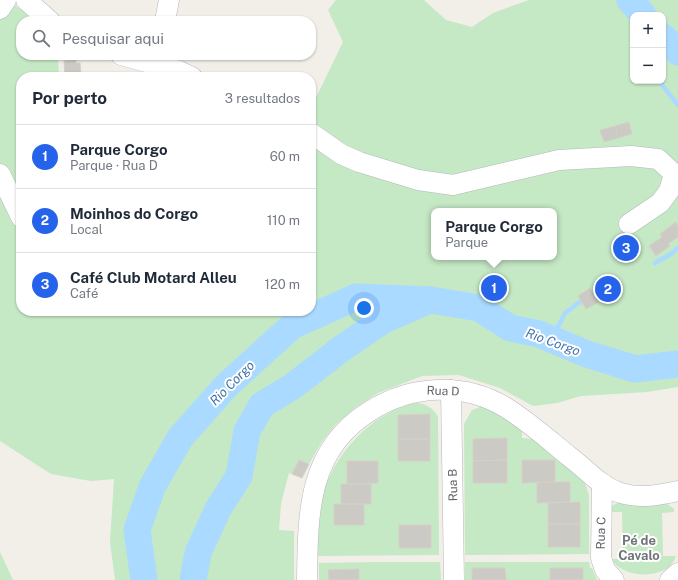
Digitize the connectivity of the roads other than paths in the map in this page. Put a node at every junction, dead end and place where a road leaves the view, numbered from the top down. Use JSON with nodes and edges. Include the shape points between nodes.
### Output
{"nodes":[{"id":1,"x":6,"y":0,"type":"edge"},
{"id":2,"x":26,"y":0,"type":"edge"},
{"id":3,"x":169,"y":0,"type":"edge"},
{"id":4,"x":0,"y":9,"type":"edge"},
{"id":5,"x":44,"y":16,"type":"edge"},
{"id":6,"x":166,"y":16,"type":"edge"},
{"id":7,"x":157,"y":60,"type":"edge"},
{"id":8,"x":182,"y":72,"type":"edge"},
{"id":9,"x":316,"y":136,"type":"edge"},
{"id":10,"x":0,"y":174,"type":"edge"},
{"id":11,"x":16,"y":206,"type":"edge"},
{"id":12,"x":629,"y":224,"type":"dead end"},
{"id":13,"x":451,"y":390,"type":"junction"},
{"id":14,"x":602,"y":483,"type":"junction"},
{"id":15,"x":678,"y":491,"type":"edge"},
{"id":16,"x":678,"y":573,"type":"edge"},
{"id":17,"x":307,"y":580,"type":"edge"},
{"id":18,"x":454,"y":580,"type":"edge"},
{"id":19,"x":614,"y":580,"type":"edge"},
{"id":20,"x":670,"y":580,"type":"edge"}],
"edges":[{"from":1,"to":4,"type":"street"},
{"from":2,"to":5,"type":"street"},
{"from":3,"to":6,"type":"street"},
{"from":7,"to":8,"type":"street"},
{"from":9,"to":12,"type":"street","via":[[341,154],[359,162],[418,180],[453,185],[560,160],[631,156],[658,159],[672,172],[669,191],[660,203]]},
{"from":10,"to":11,"type":"street"},
{"from":13,"to":14,"type":"street","name":"Rua D","via":[[479,395],[505,407]]},
{"from":13,"to":17,"type":"street","name":"Rua D","via":[[424,390],[385,402],[357,421],[336,442],[320,470],[313,490]]},
{"from":13,"to":18,"type":"street","name":"Rua B"},
{"from":14,"to":15,"type":"street","name":"Rua D","via":[[620,493],[638,496]]},
{"from":14,"to":19,"type":"street","name":"Rua C","via":[[601,558]]},
{"from":16,"to":20,"type":"street"}]}
